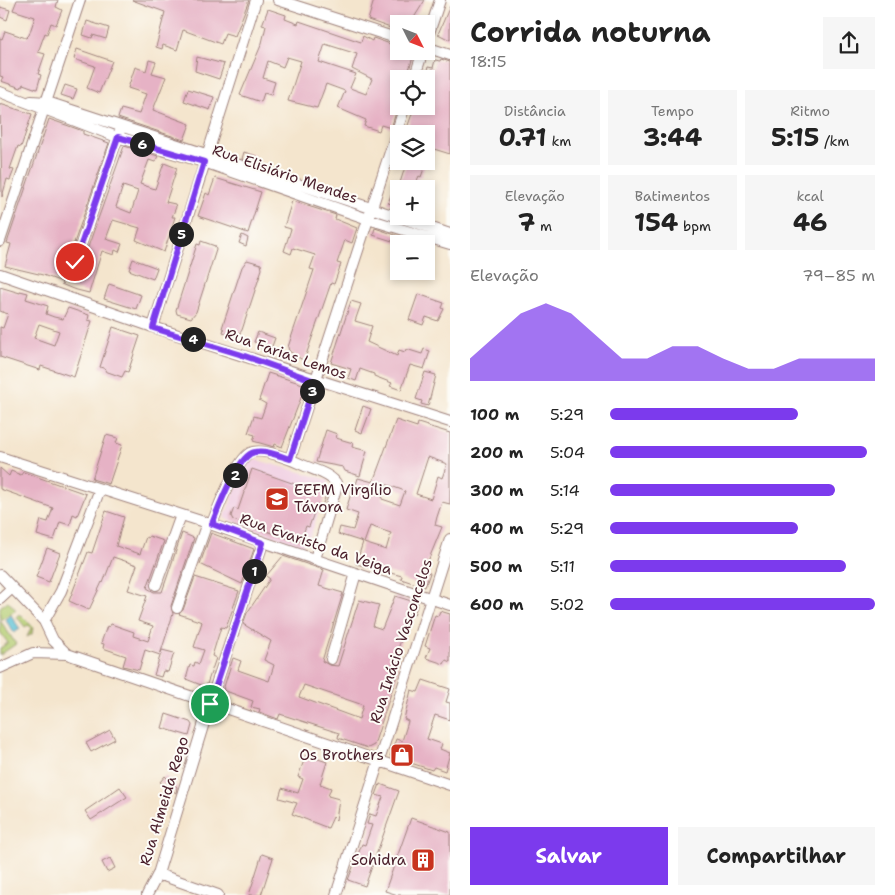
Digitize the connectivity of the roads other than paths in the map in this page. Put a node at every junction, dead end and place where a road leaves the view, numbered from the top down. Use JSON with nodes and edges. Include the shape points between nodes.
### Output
{"nodes":[{"id":1,"x":80,"y":0,"type":"edge"},
{"id":2,"x":256,"y":0,"type":"edge"},
{"id":3,"x":278,"y":0,"type":"edge"},
{"id":4,"x":440,"y":0,"type":"edge"},
{"id":5,"x":435,"y":15,"type":"edge"},
{"id":6,"x":390,"y":36,"type":"edge"},
{"id":7,"x":435,"y":51,"type":"edge"},
{"id":8,"x":450,"y":55,"type":"edge"},
{"id":9,"x":0,"y":92,"type":"edge"},
{"id":10,"x":45,"y":106,"type":"junction"},
{"id":11,"x":402,"y":115,"type":"edge"},
{"id":12,"x":119,"y":132,"type":"junction"},
{"id":13,"x":205,"y":158,"type":"junction"},
{"id":14,"x":369,"y":214,"type":"junction"},
{"id":15,"x":447,"y":238,"type":"edge"},
{"id":16,"x":0,"y":241,"type":"edge"},
{"id":17,"x":75,"y":262,"type":"dead end"},
{"id":18,"x":0,"y":274,"type":"edge"},
{"id":19,"x":153,"y":328,"type":"junction"},
{"id":20,"x":315,"y":381,"type":"junction"},
{"id":21,"x":450,"y":422,"type":"edge"},
{"id":22,"x":0,"y":457,"type":"edge"},
{"id":23,"x":290,"y":459,"type":"junction"},
{"id":24,"x":100,"y":489,"type":"junction"},
{"id":25,"x":181,"y":515,"type":"junction"},
{"id":26,"x":209,"y":524,"type":"junction"},
{"id":27,"x":450,"y":539,"type":"edge"},
{"id":28,"x":263,"y":543,"type":"junction"},
{"id":29,"x":315,"y":558,"type":"junction"},
{"id":30,"x":356,"y":573,"type":"junction"},
{"id":31,"x":0,"y":576,"type":"edge"},
{"id":32,"x":156,"y":585,"type":"dead end"},
{"id":33,"x":12,"y":588,"type":"junction"},
{"id":34,"x":0,"y":599,"type":"edge"},
{"id":35,"x":431,"y":599,"type":"junction"},
{"id":36,"x":450,"y":605,"type":"edge"},
{"id":37,"x":177,"y":608,"type":"dead end"},
{"id":38,"x":44,"y":621,"type":"junction"},
{"id":39,"x":67,"y":654,"type":"junction"},
{"id":40,"x":331,"y":659,"type":"dead end"},
{"id":41,"x":0,"y":668,"type":"edge"},
{"id":42,"x":210,"y":704,"type":"junction"},
{"id":43,"x":378,"y":760,"type":"junction"},
{"id":44,"x":450,"y":785,"type":"edge"},
{"id":45,"x":158,"y":874,"type":"junction"},
{"id":46,"x":147,"y":895,"type":"edge"},
{"id":47,"x":218,"y":895,"type":"edge"},
{"id":48,"x":336,"y":895,"type":"edge"}],
"edges":[{"from":1,"to":10,"type":"street"},
{"from":2,"to":13,"type":"street"},
{"from":3,"to":6,"type":"street"},
{"from":4,"to":5,"type":"street"},
{"from":7,"to":8,"type":"street"},
{"from":9,"to":10,"type":"street","name":"Rua Elisiário Mendes"},
{"from":10,"to":12,"type":"street","name":"Rua Elisiário Mendes"},
{"from":10,"to":16,"type":"street"},
{"from":11,"to":14,"type":"street"},
{"from":12,"to":13,"type":"street","name":"Rua Elisiário Mendes"},
{"from":12,"to":17,"type":"street"},
{"from":13,"to":14,"type":"street","name":"Rua Elisiário Mendes"},
{"from":13,"to":19,"type":"street"},
{"from":14,"to":15,"type":"street","name":"Rua Elisiário Mendes"},
{"from":14,"to":20,"type":"street"},
{"from":18,"to":19,"type":"street","name":"Rua Farias Lemos"},
{"from":19,"to":20,"type":"street","name":"Rua Farias Lemos"},
{"from":20,"to":21,"type":"street","name":"Rua Farias Lemos"},
{"from":20,"to":23,"type":"street"},
{"from":22,"to":24,"type":"street","name":"Rua Evaristo da Veiga"},
{"from":23,"to":26,"type":"street","via":[[257,451],[249,453],[237,469]]},
{"from":23,"to":29,"type":"street","via":[[331,478],[337,485]]},
{"from":24,"to":25,"type":"street","name":"Rua Evaristo da Veiga"},
{"from":24,"to":38,"type":"street","via":[[61,591]]},
{"from":25,"to":26,"type":"street","name":"Rua Evaristo da Veiga"},
{"from":25,"to":32,"type":"street"},
{"from":26,"to":28,"type":"street","name":"Rua Evaristo da Veiga"},
{"from":26,"to":37,"type":"street"},
{"from":27,"to":35,"type":"street","name":"Rua Inácio Vasconcelos"},
{"from":28,"to":29,"type":"street","name":"Rua Evaristo da Veiga"},
{"from":28,"to":42,"type":"street","name":"Rua Almeida Rego"},
{"from":29,"to":30,"type":"street","name":"Rua Evaristo da Veiga"},
{"from":30,"to":35,"type":"street","name":"Rua Evaristo da Veiga"},
{"from":30,"to":40,"type":"street"},
{"from":31,"to":33,"type":"street"},
{"from":33,"to":34,"type":"street"},
{"from":33,"to":38,"type":"street"},
{"from":35,"to":36,"type":"street","name":"Rua Evaristo da Veiga"},
{"from":35,"to":43,"type":"street","name":"Rua Inácio Vasconcelos"},
{"from":38,"to":39,"type":"street","via":[[53,640]]},
{"from":39,"to":41,"type":"street","via":[[32,653]]},
{"from":39,"to":42,"type":"street"},
{"from":42,"to":43,"type":"street"},
{"from":42,"to":45,"type":"street","name":"Rua Almeida Rego"},
{"from":43,"to":44,"type":"street"},
{"from":43,"to":48,"type":"street","name":"Rua Inácio Vasconcelos"},
{"from":45,"to":46,"type":"street","name":"Rua Almeida Rego"},
{"from":45,"to":47,"type":"street"}]}
